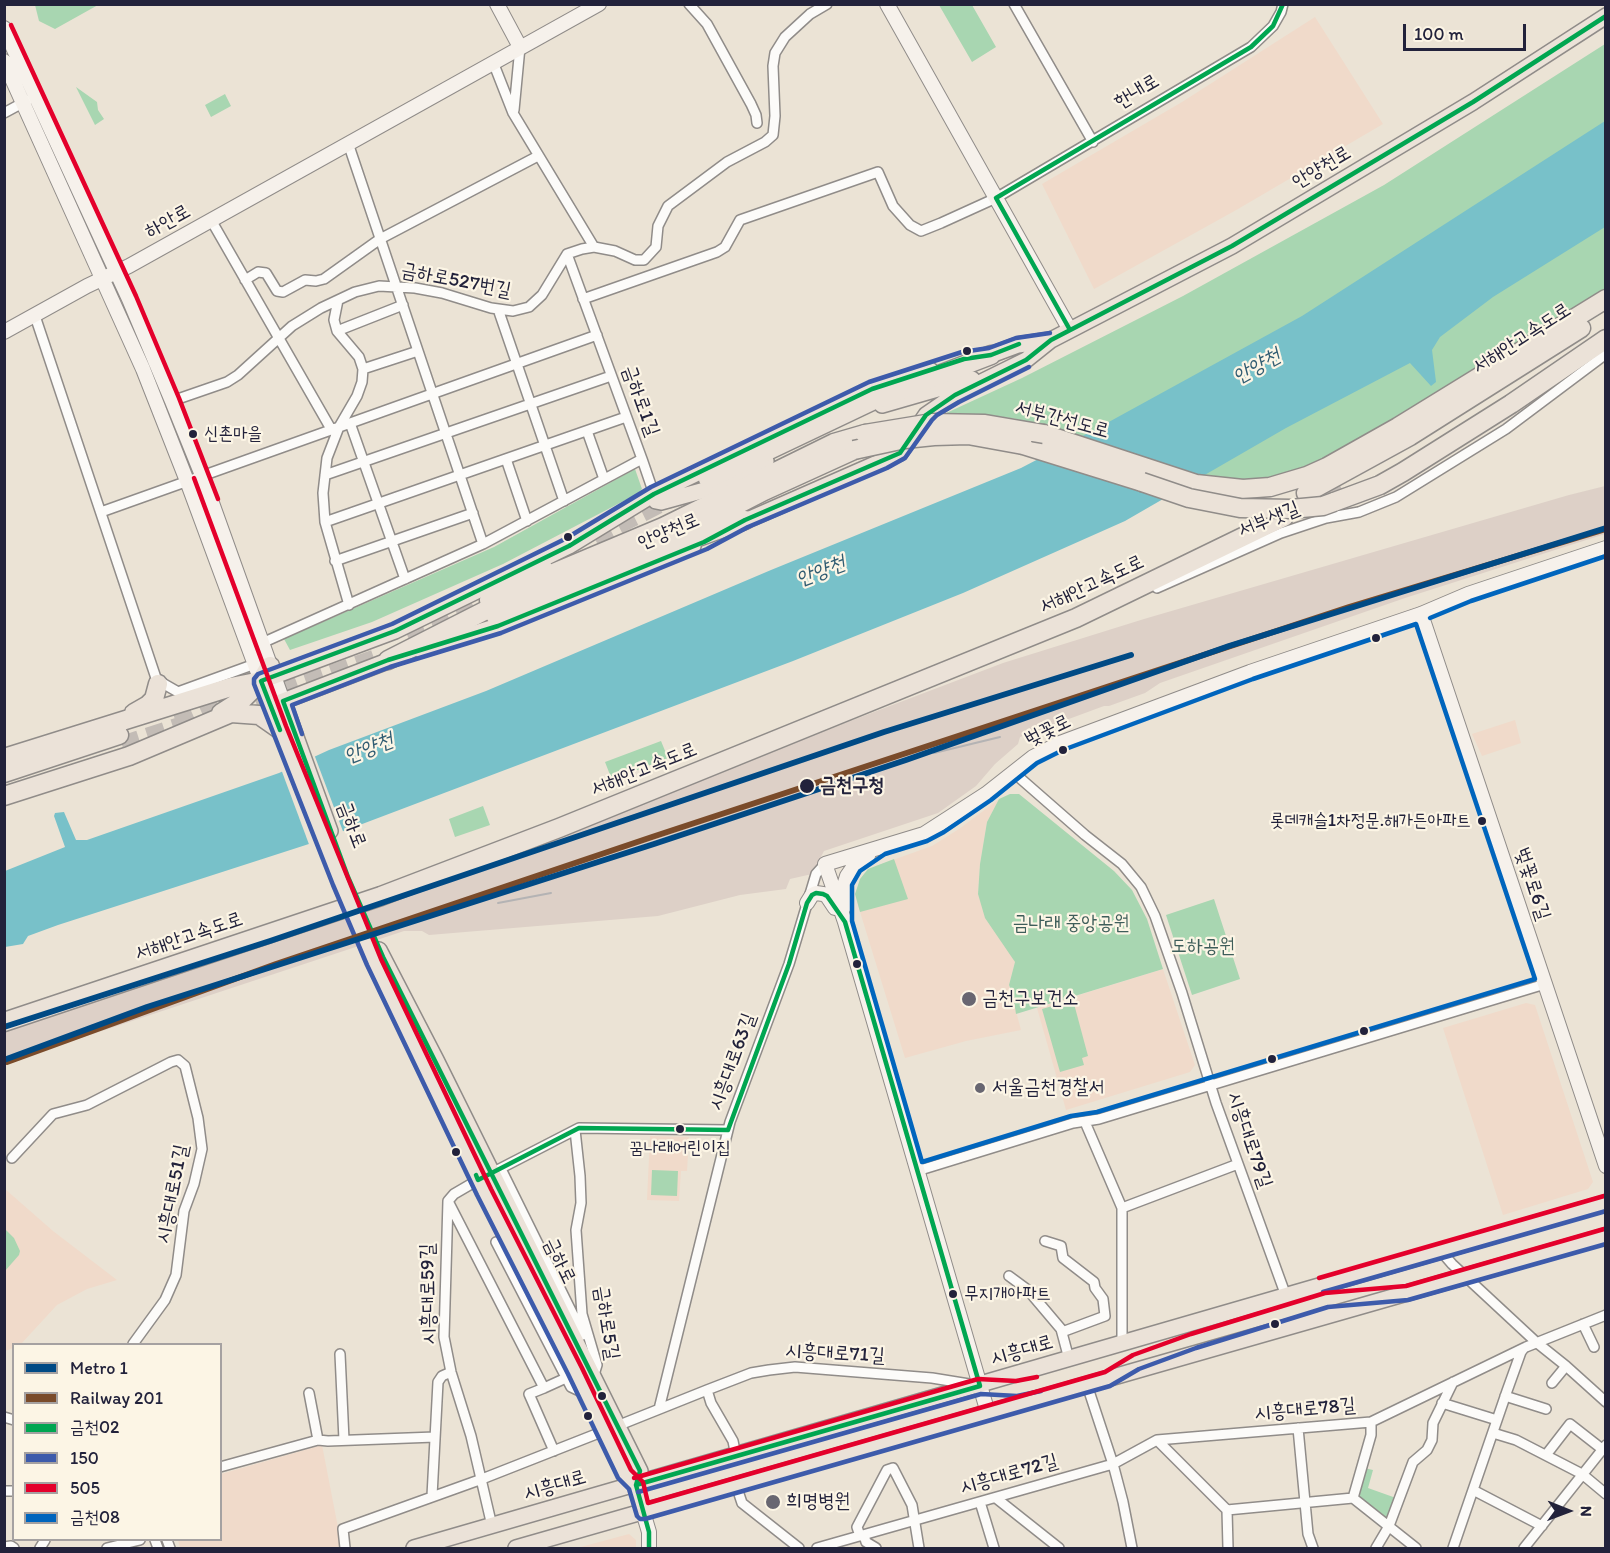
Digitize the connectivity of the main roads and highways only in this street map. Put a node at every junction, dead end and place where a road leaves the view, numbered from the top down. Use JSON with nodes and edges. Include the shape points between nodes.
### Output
{"nodes":[{"id":1,"x":497,"y":4,"type":"edge"},
{"id":2,"x":598,"y":4,"type":"edge"},
{"id":3,"x":887,"y":4,"type":"edge"},
{"id":4,"x":1605,"y":16,"type":"edge"},
{"id":5,"x":4,"y":28,"type":"edge"},
{"id":6,"x":520,"y":47,"type":"junction"},
{"id":7,"x":4,"y":61,"type":"edge"},
{"id":8,"x":29,"y":100,"type":"junction"},
{"id":9,"x":116,"y":272,"type":"junction"},
{"id":10,"x":102,"y":279,"type":"junction"},
{"id":11,"x":1605,"y":299,"type":"edge"},
{"id":12,"x":1605,"y":312,"type":"edge"},
{"id":13,"x":1605,"y":325,"type":"edge"},
{"id":14,"x":1070,"y":330,"type":"junction"},
{"id":15,"x":4,"y":332,"type":"edge"},
{"id":16,"x":1605,"y":339,"type":"edge"},
{"id":17,"x":1051,"y":340,"type":"junction"},
{"id":18,"x":991,"y":355,"type":"junction"},
{"id":19,"x":1002,"y":371,"type":"junction"},
{"id":20,"x":708,"y":479,"type":"dead end"},
{"id":21,"x":1347,"y":483,"type":"tunnel mouth"},
{"id":22,"x":1306,"y":493,"type":"dead end"},
{"id":23,"x":654,"y":494,"type":"junction"},
{"id":24,"x":1284,"y":517,"type":"tunnel mouth"},
{"id":25,"x":694,"y":519,"type":"junction"},
{"id":26,"x":1256,"y":519,"type":"dead end"},
{"id":27,"x":745,"y":520,"type":"junction"},
{"id":28,"x":1605,"y":548,"type":"edge"},
{"id":29,"x":634,"y":558,"type":"junction"},
{"id":30,"x":514,"y":574,"type":"junction"},
{"id":31,"x":1074,"y":613,"type":"junction"},
{"id":32,"x":1421,"y":614,"type":"junction"},
{"id":33,"x":388,"y":660,"type":"junction"},
{"id":34,"x":265,"y":672,"type":"junction"},
{"id":35,"x":303,"y":693,"type":"junction"},
{"id":36,"x":209,"y":694,"type":"junction"},
{"id":37,"x":187,"y":701,"type":"junction"},
{"id":38,"x":277,"y":703,"type":"junction"},
{"id":39,"x":209,"y":720,"type":"junction"},
{"id":40,"x":285,"y":727,"type":"junction"},
{"id":41,"x":120,"y":734,"type":"junction"},
{"id":42,"x":142,"y":750,"type":"junction"},
{"id":43,"x":4,"y":759,"type":"edge"},
{"id":44,"x":4,"y":773,"type":"edge"},
{"id":45,"x":4,"y":783,"type":"edge"},
{"id":46,"x":4,"y":796,"type":"edge"},
{"id":47,"x":882,"y":847,"type":"junction"},
{"id":48,"x":807,"y":903,"type":"road end"},
{"id":49,"x":844,"y":922,"type":"junction"},
{"id":50,"x":4,"y":1011,"type":"edge"},
{"id":51,"x":4,"y":1022,"type":"edge"},
{"id":52,"x":430,"y":1063,"type":"junction"},
{"id":53,"x":1605,"y":1166,"type":"edge"},
{"id":54,"x":1605,"y":1203,"type":"edge"},
{"id":55,"x":1605,"y":1236,"type":"edge"},
{"id":56,"x":980,"y":1386,"type":"junction"},
{"id":57,"x":988,"y":1413,"type":"junction"},
{"id":58,"x":610,"y":1428,"type":"junction"},
{"id":59,"x":636,"y":1485,"type":"junction"},
{"id":60,"x":643,"y":1512,"type":"junction"},
{"id":61,"x":414,"y":1548,"type":"edge"},
{"id":62,"x":516,"y":1548,"type":"edge"},
{"id":63,"x":649,"y":1548,"type":"edge"}],
"edges":[{"from":1,"to":6,"type":"main road"},
{"from":2,"to":6,"type":"main road","name":"하안로"},
{"from":3,"to":14,"type":"main road"},
{"from":4,"to":14,"type":"main road","name":"안양천로","via":[[1473,102],[1251,235]]},
{"from":5,"to":8,"type":"main road","name":"금하로"},
{"from":6,"to":9,"type":"main road","name":"하안로"},
{"from":7,"to":8,"type":"main road","name":"금하로"},
{"from":8,"to":9,"type":"main road","name":"금하로"},
{"from":8,"to":10,"type":"main road","name":"금하로"},
{"from":9,"to":10,"type":"main road","name":"하안로"},
{"from":9,"to":34,"type":"main road","name":"금하로","via":[[202,476],[262,643]]},
{"from":10,"to":15,"type":"main road","name":"하안로"},
{"from":10,"to":34,"type":"main road","name":"금하로"},
{"from":11,"to":25,"type":"highway","name":"서부간선도로","bridge":true,"via":[[1354,452],[1307,476],[1270,487],[1243,489],[1196,484],[1044,434],[985,424],[932,423],[834,443]]},
{"from":12,"to":22,"type":"highway","name":"서해안고속도로","via":[[1410,436]]},
{"from":13,"to":21,"type":"highway","name":"서해안고속도로","via":[[1479,406]]},
{"from":14,"to":17,"type":"main road","name":"안양천로"},
{"from":16,"to":25,"type":"highway","name":"서부간선도로","bridge":true,"via":[[1404,472],[1323,506],[1291,509],[1214,504],[1023,445],[968,435],[905,439],[854,450]]},
{"from":17,"to":18,"type":"main road","name":"안양천로","via":[[1018,345]]},
{"from":17,"to":19,"type":"main road","name":"안양천로","via":[[1026,360]]},
{"from":18,"to":20,"type":"highway","via":[[874,400]]},
{"from":18,"to":23,"type":"main road","name":"안양천로","via":[[964,359],[872,388]]},
{"from":19,"to":23,"type":"main road","via":[[861,412],[711,488],[661,502],[656,501]]},
{"from":19,"to":27,"type":"main road","name":"안양천로","via":[[933,409],[900,453]]},
{"from":23,"to":30,"type":"main road","name":"안양천로"},
{"from":24,"to":31,"type":"highway","name":"서해안고속도로"},
{"from":25,"to":29,"type":"highway","name":"서부간선도로"},
{"from":25,"to":29,"type":"highway","name":"서부간선도로","via":[[663,527],[492,608]]},
{"from":25,"to":30,"type":"highway","via":[[657,522],[530,573]]},
{"from":25,"to":33,"type":"highway","via":[[654,540],[488,607]]},
{"from":26,"to":31,"type":"highway","name":"서해안고속도로"},
{"from":27,"to":29,"type":"highway"},
{"from":27,"to":33,"type":"main road","name":"안양천로","via":[[704,542],[498,626]]},
{"from":28,"to":32,"type":"main road","name":"벚꽃로"},
{"from":30,"to":34,"type":"main road","name":"안양천로","via":[[395,632]]},
{"from":31,"to":50,"type":"highway","name":"서해안고속도로","via":[[545,823]]},
{"from":31,"to":51,"type":"highway","name":"서해안고속도로","via":[[570,824],[381,896]]},
{"from":32,"to":47,"type":"main road","name":"벚꽃로","via":[[1060,743],[1033,757],[986,794],[924,834]]},
{"from":32,"to":53,"type":"main road","name":"벚꽃로6길"},
{"from":33,"to":35,"type":"main road","name":"안양천로"},
{"from":34,"to":36,"type":"highway"},
{"from":34,"to":38,"type":"main road","name":"금하로"},
{"from":34,"to":39,"type":"highway","via":[[243,699]]},
{"from":35,"to":38,"type":"main road","name":"안양천로"},
{"from":35,"to":40,"type":"main road","via":[[293,705]]},
{"from":36,"to":37,"type":"highway"},
{"from":36,"to":42,"type":"highway","via":[[224,695],[225,702],[218,710]]},
{"from":37,"to":41,"type":"highway"},
{"from":37,"to":41,"type":"highway","via":[[166,695],[158,682],[154,699]]},
{"from":38,"to":40,"type":"main road","name":"금하로"},
{"from":39,"to":40,"type":"highway","via":[[246,713]]},
{"from":39,"to":42,"type":"highway"},
{"from":40,"to":52,"type":"main road","name":"금하로","via":[[369,952]]},
{"from":41,"to":43,"type":"highway"},
{"from":41,"to":44,"type":"highway"},
{"from":41,"to":45,"type":"highway"},
{"from":42,"to":46,"type":"highway"},
{"from":47,"to":49,"type":"main road","via":[[860,860],[847,876],[843,889]]},
{"from":47,"to":49,"type":"main road","name":"벚꽃로","via":[[825,864]]},
{"from":48,"to":49,"type":"main road","via":[[816,893],[827,896]]},
{"from":49,"to":56,"type":"main road"},
{"from":52,"to":58,"type":"main road","name":"금하로","via":[[478,1180],[586,1394]]},
{"from":52,"to":58,"type":"main road","name":"금하로","via":[[497,1171],[593,1378]]},
{"from":54,"to":56,"type":"main road","name":"시흥대로"},
{"from":55,"to":57,"type":"main road"},
{"from":56,"to":57,"type":"main road"},
{"from":56,"to":59,"type":"main road","name":"시흥대로"},
{"from":57,"to":60,"type":"main road"},
{"from":58,"to":59,"type":"main road","name":"금하로","via":[[640,1471]]},
{"from":59,"to":60,"type":"main road","name":"금하로"},
{"from":59,"to":61,"type":"main road","name":"시흥대로"},
{"from":60,"to":62,"type":"main road"},
{"from":60,"to":63,"type":"main road","name":"금하로"}]}
